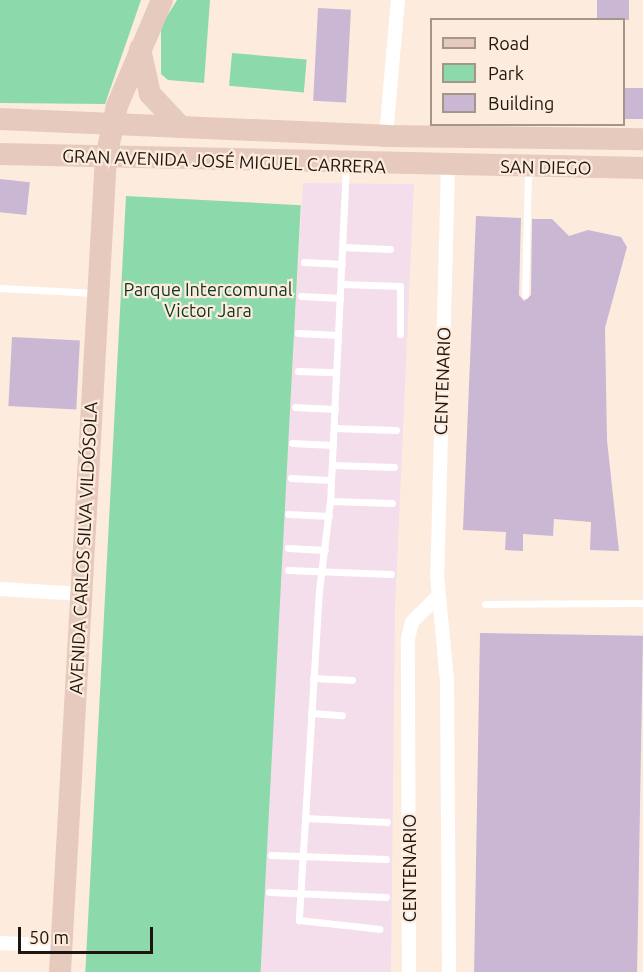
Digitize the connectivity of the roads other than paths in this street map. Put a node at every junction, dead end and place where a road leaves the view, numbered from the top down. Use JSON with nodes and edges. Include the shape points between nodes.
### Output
{"nodes":[{"id":1,"x":162,"y":0,"type":"edge"},
{"id":2,"x":398,"y":0,"type":"edge"},
{"id":3,"x":140,"y":44,"type":"junction"},
{"id":4,"x":0,"y":119,"type":"edge"},
{"id":5,"x":112,"y":124,"type":"junction"},
{"id":6,"x":181,"y":127,"type":"junction"},
{"id":7,"x":386,"y":136,"type":"junction"},
{"id":8,"x":643,"y":139,"type":"edge"},
{"id":9,"x":0,"y":154,"type":"edge"},
{"id":10,"x":106,"y":158,"type":"junction"},
{"id":11,"x":346,"y":164,"type":"junction"},
{"id":12,"x":448,"y":166,"type":"junction"},
{"id":13,"x":528,"y":167,"type":"junction"},
{"id":14,"x":643,"y":168,"type":"edge"},
{"id":15,"x":342,"y":247,"type":"junction"},
{"id":16,"x":390,"y":249,"type":"dead end"},
{"id":17,"x":304,"y":262,"type":"dead end"},
{"id":18,"x":342,"y":264,"type":"junction"},
{"id":19,"x":341,"y":284,"type":"junction"},
{"id":20,"x":0,"y":288,"type":"edge"},
{"id":21,"x":97,"y":293,"type":"junction"},
{"id":22,"x":525,"y":295,"type":"dead end"},
{"id":23,"x":301,"y":296,"type":"dead end"},
{"id":24,"x":340,"y":297,"type":"junction"},
{"id":25,"x":298,"y":333,"type":"dead end"},
{"id":26,"x":400,"y":334,"type":"dead end"},
{"id":27,"x":338,"y":335,"type":"junction"},
{"id":28,"x":298,"y":371,"type":"dead end"},
{"id":29,"x":336,"y":372,"type":"junction"},
{"id":30,"x":295,"y":407,"type":"dead end"},
{"id":31,"x":335,"y":409,"type":"junction"},
{"id":32,"x":334,"y":428,"type":"junction"},
{"id":33,"x":396,"y":430,"type":"dead end"},
{"id":34,"x":292,"y":443,"type":"dead end"},
{"id":35,"x":333,"y":445,"type":"junction"},
{"id":36,"x":332,"y":465,"type":"junction"},
{"id":37,"x":394,"y":467,"type":"dead end"},
{"id":38,"x":291,"y":478,"type":"dead end"},
{"id":39,"x":331,"y":480,"type":"junction"},
{"id":40,"x":330,"y":501,"type":"junction"},
{"id":41,"x":392,"y":503,"type":"dead end"},
{"id":42,"x":288,"y":514,"type":"dead end"},
{"id":43,"x":329,"y":516,"type":"junction"},
{"id":44,"x":288,"y":548,"type":"dead end"},
{"id":45,"x":325,"y":550,"type":"junction"},
{"id":46,"x":288,"y":570,"type":"dead end"},
{"id":47,"x":323,"y":571,"type":"junction"},
{"id":48,"x":391,"y":574,"type":"dead end"},
{"id":49,"x":0,"y":589,"type":"edge"},
{"id":50,"x":81,"y":594,"type":"junction"},
{"id":51,"x":438,"y":596,"type":"junction"},
{"id":52,"x":643,"y":603,"type":"edge"},
{"id":53,"x":485,"y":604,"type":"dead end"},
{"id":54,"x":313,"y":678,"type":"junction"},
{"id":55,"x":352,"y":680,"type":"dead end"},
{"id":56,"x":311,"y":713,"type":"junction"},
{"id":57,"x":342,"y":715,"type":"dead end"},
{"id":58,"x":305,"y":818,"type":"junction"},
{"id":59,"x":387,"y":822,"type":"dead end"},
{"id":60,"x":271,"y":855,"type":"dead end"},
{"id":61,"x":303,"y":856,"type":"junction"},
{"id":62,"x":386,"y":859,"type":"dead end"},
{"id":63,"x":269,"y":892,"type":"dead end"},
{"id":64,"x":300,"y":894,"type":"junction"},
{"id":65,"x":386,"y":897,"type":"dead end"},
{"id":66,"x":380,"y":929,"type":"dead end"},
{"id":67,"x":0,"y":943,"type":"edge"},
{"id":68,"x":62,"y":946,"type":"junction"},
{"id":69,"x":60,"y":972,"type":"edge"},
{"id":70,"x":409,"y":972,"type":"edge"},
{"id":71,"x":449,"y":972,"type":"edge"}],
"edges":[{"from":1,"to":3,"type":"main road","name":"AVENIDA CARLOS SILVA VILDÓSOLA"},
{"from":2,"to":7,"type":"street"},
{"from":3,"to":5,"type":"main road","name":"AVENIDA CARLOS SILVA VILDÓSOLA"},
{"from":3,"to":6,"type":"main road","via":[[141,70],[150,94]]},
{"from":4,"to":5,"type":"main road","name":"GRAN AVENIDA JOSÉ MIGUEL CARRERA"},
{"from":5,"to":6,"type":"main road","name":"GRAN AVENIDA JOSÉ MIGUEL CARRERA"},
{"from":5,"to":10,"type":"main road","name":"AVENIDA CARLOS SILVA VILDÓSOLA"},
{"from":6,"to":7,"type":"main road","name":"GRAN AVENIDA JOSÉ MIGUEL CARRERA"},
{"from":7,"to":8,"type":"main road","name":"SAN DIEGO"},
{"from":9,"to":10,"type":"main road","name":"GRAN AVENIDA JOSÉ MIGUEL CARRERA"},
{"from":10,"to":11,"type":"main road","name":"GRAN AVENIDA JOSÉ MIGUEL CARRERA"},
{"from":10,"to":21,"type":"main road","name":"AVENIDA CARLOS SILVA VILDÓSOLA"},
{"from":11,"to":12,"type":"main road","name":"GRAN AVENIDA JOSÉ MIGUEL CARRERA"},
{"from":11,"to":15,"type":"lane"},
{"from":12,"to":13,"type":"main road","name":"SAN DIEGO"},
{"from":12,"to":51,"type":"street","name":"CENTENARIO"},
{"from":13,"to":14,"type":"main road","name":"SAN DIEGO"},
{"from":13,"to":22,"type":"lane"},
{"from":15,"to":16,"type":"lane"},
{"from":15,"to":18,"type":"lane"},
{"from":17,"to":18,"type":"lane"},
{"from":18,"to":19,"type":"lane"},
{"from":19,"to":24,"type":"lane"},
{"from":19,"to":26,"type":"lane","via":[[400,286]]},
{"from":20,"to":21,"type":"lane"},
{"from":21,"to":50,"type":"main road","name":"AVENIDA CARLOS SILVA VILDÓSOLA"},
{"from":23,"to":24,"type":"lane"},
{"from":24,"to":27,"type":"lane"},
{"from":25,"to":27,"type":"lane"},
{"from":27,"to":29,"type":"lane"},
{"from":28,"to":29,"type":"lane"},
{"from":29,"to":31,"type":"lane"},
{"from":30,"to":31,"type":"lane"},
{"from":31,"to":32,"type":"lane"},
{"from":32,"to":33,"type":"lane"},
{"from":32,"to":35,"type":"lane"},
{"from":34,"to":35,"type":"lane"},
{"from":35,"to":36,"type":"lane"},
{"from":36,"to":37,"type":"lane"},
{"from":36,"to":39,"type":"lane"},
{"from":38,"to":39,"type":"lane"},
{"from":39,"to":40,"type":"lane"},
{"from":40,"to":41,"type":"lane"},
{"from":40,"to":43,"type":"lane"},
{"from":42,"to":43,"type":"lane"},
{"from":43,"to":45,"type":"lane"},
{"from":44,"to":45,"type":"lane"},
{"from":45,"to":47,"type":"lane"},
{"from":46,"to":47,"type":"lane"},
{"from":47,"to":48,"type":"lane"},
{"from":47,"to":54,"type":"lane"},
{"from":49,"to":50,"type":"street"},
{"from":50,"to":68,"type":"main road","name":"AVENIDA CARLOS SILVA VILDÓSOLA"},
{"from":51,"to":70,"type":"street","name":"CENTENARIO","via":[[412,622],[408,639]]},
{"from":51,"to":71,"type":"street","name":"CENTENARIO","via":[[447,681]]},
{"from":52,"to":53,"type":"lane"},
{"from":54,"to":55,"type":"lane"},
{"from":54,"to":56,"type":"lane"},
{"from":56,"to":57,"type":"lane"},
{"from":56,"to":58,"type":"lane"},
{"from":58,"to":59,"type":"lane"},
{"from":58,"to":61,"type":"lane"},
{"from":60,"to":61,"type":"lane"},
{"from":61,"to":62,"type":"lane"},
{"from":61,"to":64,"type":"lane"},
{"from":63,"to":64,"type":"lane"},
{"from":64,"to":65,"type":"lane"},
{"from":64,"to":66,"type":"lane","via":[[301,923]]},
{"from":67,"to":68,"type":"street"},
{"from":68,"to":69,"type":"main road","name":"AVENIDA CARLOS SILVA VILDÓSOLA"}]}
